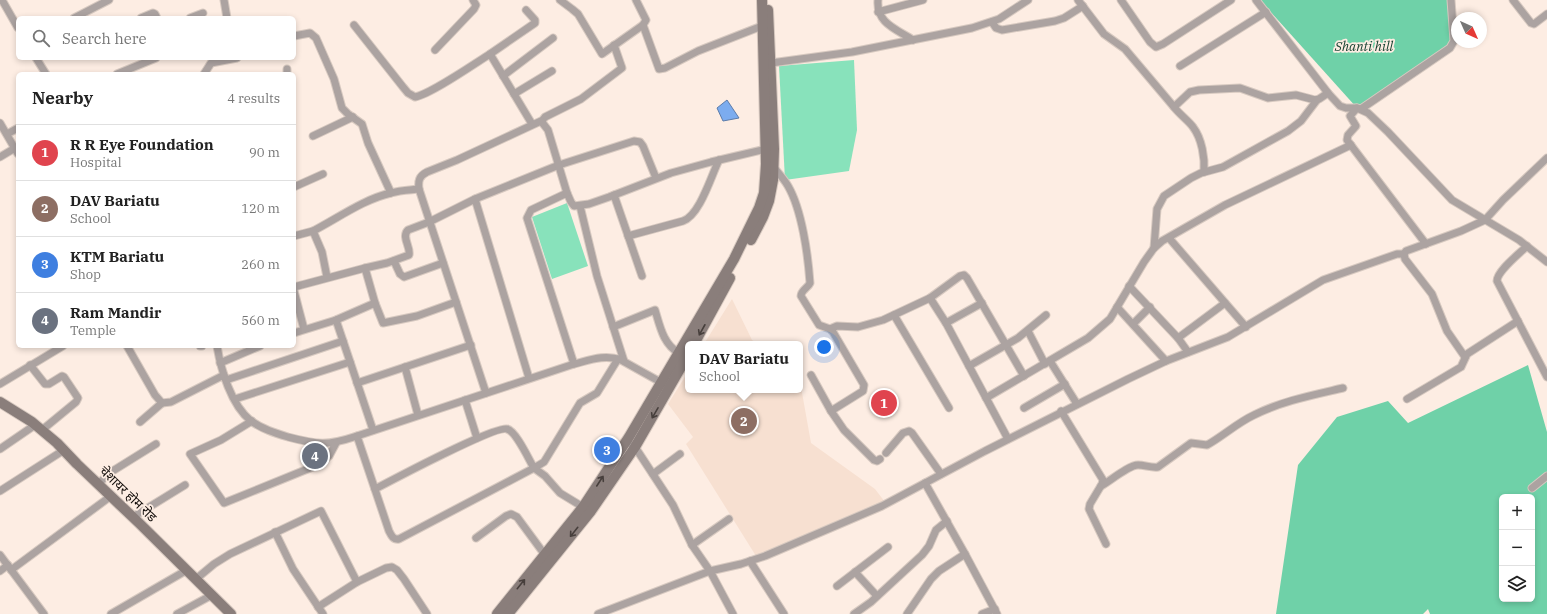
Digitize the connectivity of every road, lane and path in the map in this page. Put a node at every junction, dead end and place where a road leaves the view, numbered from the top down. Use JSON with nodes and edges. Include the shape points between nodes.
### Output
{"nodes":[{"id":1,"x":2,"y":0,"type":"edge"},
{"id":2,"x":109,"y":0,"type":"edge"},
{"id":3,"x":224,"y":0,"type":"edge"},
{"id":4,"x":473,"y":0,"type":"edge"},
{"id":5,"x":560,"y":0,"type":"edge"},
{"id":6,"x":636,"y":0,"type":"edge"},
{"id":7,"x":762,"y":0,"type":"edge"},
{"id":8,"x":768,"y":0,"type":"edge"},
{"id":9,"x":878,"y":0,"type":"edge"},
{"id":10,"x":923,"y":0,"type":"edge"},
{"id":11,"x":1028,"y":0,"type":"edge"},
{"id":12,"x":1121,"y":0,"type":"edge"},
{"id":13,"x":1231,"y":0,"type":"edge"},
{"id":14,"x":1256,"y":0,"type":"edge"},
{"id":15,"x":1451,"y":0,"type":"edge"},
{"id":16,"x":1513,"y":0,"type":"edge"},
{"id":17,"x":1081,"y":3,"type":"edge"},
{"id":18,"x":526,"y":10,"type":"dead end"},
{"id":19,"x":878,"y":12,"type":"junction"},
{"id":20,"x":1266,"y":12,"type":"junction"},
{"id":21,"x":203,"y":14,"type":"dead end"},
{"id":22,"x":1547,"y":14,"type":"edge"},
{"id":23,"x":78,"y":16,"type":"edge"},
{"id":24,"x":146,"y":16,"type":"edge"},
{"id":25,"x":156,"y":16,"type":"edge"},
{"id":26,"x":196,"y":16,"type":"edge"},
{"id":27,"x":227,"y":16,"type":"edge"},
{"id":28,"x":992,"y":22,"type":"junction"},
{"id":29,"x":16,"y":24,"type":"edge"},
{"id":30,"x":766,"y":24,"type":"junction"},
{"id":31,"x":354,"y":25,"type":"dead end"},
{"id":32,"x":643,"y":25,"type":"junction"},
{"id":33,"x":296,"y":36,"type":"edge"},
{"id":34,"x":553,"y":38,"type":"dead end"},
{"id":35,"x":912,"y":40,"type":"junction"},
{"id":36,"x":614,"y":45,"type":"junction"},
{"id":37,"x":435,"y":50,"type":"dead end"},
{"id":38,"x":490,"y":54,"type":"junction"},
{"id":39,"x":37,"y":60,"type":"edge"},
{"id":40,"x":151,"y":60,"type":"edge"},
{"id":41,"x":224,"y":60,"type":"edge"},
{"id":42,"x":771,"y":63,"type":"junction"},
{"id":43,"x":1180,"y":66,"type":"dead end"},
{"id":44,"x":552,"y":71,"type":"dead end"},
{"id":45,"x":45,"y":72,"type":"edge"},
{"id":46,"x":122,"y":72,"type":"edge"},
{"id":47,"x":205,"y":72,"type":"edge"},
{"id":48,"x":503,"y":76,"type":"junction"},
{"id":49,"x":1328,"y":93,"type":"junction"},
{"id":50,"x":514,"y":94,"type":"junction"},
{"id":51,"x":1317,"y":100,"type":"junction"},
{"id":52,"x":1174,"y":107,"type":"junction"},
{"id":53,"x":1359,"y":108,"type":"junction"},
{"id":54,"x":353,"y":117,"type":"junction"},
{"id":55,"x":542,"y":121,"type":"junction"},
{"id":56,"x":0,"y":122,"type":"edge"},
{"id":57,"x":532,"y":124,"type":"junction"},
{"id":58,"x":16,"y":129,"type":"edge"},
{"id":59,"x":7,"y":134,"type":"junction"},
{"id":60,"x":313,"y":136,"type":"dead end"},
{"id":61,"x":1351,"y":145,"type":"junction"},
{"id":62,"x":766,"y":149,"type":"junction"},
{"id":63,"x":16,"y":151,"type":"edge"},
{"id":64,"x":0,"y":157,"type":"edge"},
{"id":65,"x":1547,"y":158,"type":"edge"},
{"id":66,"x":719,"y":160,"type":"junction"},
{"id":67,"x":559,"y":165,"type":"junction"},
{"id":68,"x":773,"y":166,"type":"junction"},
{"id":69,"x":1204,"y":172,"type":"junction"},
{"id":70,"x":323,"y":174,"type":"dead end"},
{"id":71,"x":656,"y":178,"type":"junction"},
{"id":72,"x":296,"y":186,"type":"edge"},
{"id":73,"x":419,"y":189,"type":"junction"},
{"id":74,"x":391,"y":192,"type":"junction"},
{"id":75,"x":567,"y":193,"type":"junction"},
{"id":76,"x":614,"y":195,"type":"junction"},
{"id":77,"x":475,"y":199,"type":"junction"},
{"id":78,"x":580,"y":206,"type":"junction"},
{"id":79,"x":1485,"y":220,"type":"junction"},
{"id":80,"x":430,"y":222,"type":"junction"},
{"id":81,"x":313,"y":231,"type":"junction"},
{"id":82,"x":296,"y":235,"type":"edge"},
{"id":83,"x":628,"y":236,"type":"junction"},
{"id":84,"x":1168,"y":238,"type":"junction"},
{"id":85,"x":1426,"y":244,"type":"junction"},
{"id":86,"x":1527,"y":246,"type":"junction"},
{"id":87,"x":1154,"y":248,"type":"junction"},
{"id":88,"x":1404,"y":254,"type":"junction"},
{"id":89,"x":394,"y":261,"type":"junction"},
{"id":90,"x":1547,"y":262,"type":"edge"},
{"id":91,"x":443,"y":263,"type":"junction"},
{"id":92,"x":364,"y":268,"type":"junction"},
{"id":93,"x":642,"y":276,"type":"dead end"},
{"id":94,"x":327,"y":277,"type":"junction"},
{"id":95,"x":296,"y":285,"type":"edge"},
{"id":96,"x":1130,"y":286,"type":"junction"},
{"id":97,"x":930,"y":298,"type":"junction"},
{"id":98,"x":296,"y":299,"type":"edge"},
{"id":99,"x":456,"y":302,"type":"junction"},
{"id":100,"x":375,"y":303,"type":"junction"},
{"id":101,"x":982,"y":303,"type":"junction"},
{"id":102,"x":1225,"y":303,"type":"junction"},
{"id":103,"x":1117,"y":307,"type":"junction"},
{"id":104,"x":1150,"y":307,"type":"junction"},
{"id":105,"x":894,"y":315,"type":"junction"},
{"id":106,"x":1046,"y":315,"type":"dead end"},
{"id":107,"x":336,"y":320,"type":"junction"},
{"id":108,"x":1518,"y":321,"type":"junction"},
{"id":109,"x":946,"y":323,"type":"junction"},
{"id":110,"x":1133,"y":324,"type":"junction"},
{"id":111,"x":613,"y":327,"type":"junction"},
{"id":112,"x":1246,"y":327,"type":"junction"},
{"id":113,"x":304,"y":329,"type":"junction"},
{"id":114,"x":830,"y":329,"type":"junction"},
{"id":115,"x":1028,"y":331,"type":"junction"},
{"id":116,"x":296,"y":332,"type":"edge"},
{"id":117,"x":1178,"y":338,"type":"junction"},
{"id":118,"x":343,"y":341,"type":"junction"},
{"id":119,"x":690,"y":341,"type":"edge"},
{"id":120,"x":696,"y":341,"type":"edge"},
{"id":121,"x":471,"y":345,"type":"junction"},
{"id":122,"x":1006,"y":346,"type":"junction"},
{"id":123,"x":60,"y":348,"type":"edge"},
{"id":124,"x":128,"y":348,"type":"edge"},
{"id":125,"x":217,"y":348,"type":"edge"},
{"id":126,"x":255,"y":348,"type":"edge"},
{"id":127,"x":685,"y":350,"type":"edge"},
{"id":128,"x":1188,"y":352,"type":"junction"},
{"id":129,"x":1465,"y":357,"type":"junction"},
{"id":130,"x":621,"y":360,"type":"junction"},
{"id":131,"x":1166,"y":361,"type":"junction"},
{"id":132,"x":350,"y":362,"type":"junction"},
{"id":133,"x":1048,"y":362,"type":"junction"},
{"id":134,"x":220,"y":363,"type":"junction"},
{"id":135,"x":574,"y":364,"type":"junction"},
{"id":136,"x":30,"y":365,"type":"junction"},
{"id":137,"x":969,"y":366,"type":"junction"},
{"id":138,"x":405,"y":368,"type":"junction"},
{"id":139,"x":811,"y":375,"type":"dead end"},
{"id":140,"x":1024,"y":376,"type":"junction"},
{"id":141,"x":1547,"y":377,"type":"edge"},
{"id":142,"x":225,"y":378,"type":"junction"},
{"id":143,"x":530,"y":378,"type":"junction"},
{"id":144,"x":357,"y":383,"type":"junction"},
{"id":145,"x":0,"y":384,"type":"edge"},
{"id":146,"x":1065,"y":384,"type":"junction"},
{"id":147,"x":665,"y":385,"type":"junction"},
{"id":148,"x":1343,"y":388,"type":"dead end"},
{"id":149,"x":486,"y":393,"type":"junction"},
{"id":150,"x":986,"y":398,"type":"junction"},
{"id":151,"x":235,"y":399,"type":"junction"},
{"id":152,"x":1407,"y":399,"type":"dead end"},
{"id":153,"x":465,"y":400,"type":"junction"},
{"id":154,"x":0,"y":402,"type":"edge"},
{"id":155,"x":162,"y":403,"type":"junction"},
{"id":156,"x":1077,"y":404,"type":"junction"},
{"id":157,"x":949,"y":408,"type":"dead end"},
{"id":158,"x":1024,"y":408,"type":"dead end"},
{"id":159,"x":831,"y":411,"type":"junction"},
{"id":160,"x":1062,"y":411,"type":"junction"},
{"id":161,"x":418,"y":415,"type":"junction"},
{"id":162,"x":252,"y":421,"type":"junction"},
{"id":163,"x":140,"y":422,"type":"dead end"},
{"id":164,"x":39,"y":427,"type":"junction"},
{"id":165,"x":373,"y":430,"type":"junction"},
{"id":166,"x":357,"y":436,"type":"junction"},
{"id":167,"x":477,"y":438,"type":"junction"},
{"id":168,"x":1008,"y":439,"type":"junction"},
{"id":169,"x":626,"y":441,"type":"junction"},
{"id":170,"x":336,"y":443,"type":"junction"},
{"id":171,"x":156,"y":444,"type":"dead end"},
{"id":172,"x":635,"y":447,"type":"junction"},
{"id":173,"x":0,"y":449,"type":"edge"},
{"id":174,"x":64,"y":450,"type":"junction"},
{"id":175,"x":886,"y":452,"type":"dead end"},
{"id":176,"x":680,"y":454,"type":"dead end"},
{"id":177,"x":880,"y":459,"type":"dead end"},
{"id":178,"x":534,"y":468,"type":"junction"},
{"id":179,"x":652,"y":474,"type":"junction"},
{"id":180,"x":941,"y":474,"type":"junction"},
{"id":181,"x":1547,"y":476,"type":"edge"},
{"id":182,"x":925,"y":483,"type":"junction"},
{"id":183,"x":98,"y":484,"type":"junction"},
{"id":184,"x":185,"y":485,"type":"dead end"},
{"id":185,"x":1101,"y":486,"type":"junction"},
{"id":186,"x":1532,"y":488,"type":"dead end"},
{"id":187,"x":375,"y":489,"type":"junction"},
{"id":188,"x":0,"y":491,"type":"edge"},
{"id":189,"x":111,"y":496,"type":"junction"},
{"id":190,"x":583,"y":507,"type":"junction"},
{"id":191,"x":133,"y":517,"type":"junction"},
{"id":192,"x":729,"y":519,"type":"dead end"},
{"id":193,"x":947,"y":521,"type":"junction"},
{"id":194,"x":275,"y":532,"type":"junction"},
{"id":195,"x":476,"y":538,"type":"dead end"},
{"id":196,"x":1106,"y":544,"type":"dead end"},
{"id":197,"x":692,"y":545,"type":"junction"},
{"id":198,"x":888,"y":547,"type":"dead end"},
{"id":199,"x":965,"y":554,"type":"junction"},
{"id":200,"x":0,"y":555,"type":"edge"},
{"id":201,"x":545,"y":555,"type":"junction"},
{"id":202,"x":750,"y":561,"type":"junction"},
{"id":203,"x":10,"y":567,"type":"junction"},
{"id":204,"x":187,"y":570,"type":"junction"},
{"id":205,"x":0,"y":571,"type":"edge"},
{"id":206,"x":710,"y":571,"type":"junction"},
{"id":207,"x":855,"y":572,"type":"junction"},
{"id":208,"x":196,"y":579,"type":"junction"},
{"id":209,"x":358,"y":582,"type":"junction"},
{"id":210,"x":837,"y":586,"type":"dead end"},
{"id":211,"x":212,"y":595,"type":"junction"},
{"id":212,"x":877,"y":596,"type":"junction"},
{"id":213,"x":318,"y":607,"type":"junction"},
{"id":214,"x":996,"y":612,"type":"edge"},
{"id":215,"x":44,"y":614,"type":"edge"},
{"id":216,"x":111,"y":614,"type":"edge"},
{"id":217,"x":177,"y":614,"type":"edge"},
{"id":218,"x":231,"y":614,"type":"edge"},
{"id":219,"x":323,"y":614,"type":"edge"},
{"id":220,"x":426,"y":614,"type":"edge"},
{"id":221,"x":497,"y":614,"type":"edge"},
{"id":222,"x":508,"y":614,"type":"edge"},
{"id":223,"x":598,"y":614,"type":"edge"},
{"id":224,"x":733,"y":614,"type":"edge"},
{"id":225,"x":784,"y":614,"type":"edge"},
{"id":226,"x":854,"y":614,"type":"edge"},
{"id":227,"x":908,"y":614,"type":"edge"},
{"id":228,"x":982,"y":614,"type":"edge"}],
"edges":[{"from":1,"to":29,"type":"street"},
{"from":2,"to":23,"type":"street"},
{"from":3,"to":27,"type":"street"},
{"from":4,"to":37,"type":"street","via":[[476,5],[474,9]]},
{"from":5,"to":36,"type":"street","via":[[578,14],[602,54]]},
{"from":6,"to":32,"type":"street","via":[[646,20]]},
{"from":7,"to":30,"type":"main road"},
{"from":8,"to":30,"type":"main road"},
{"from":9,"to":19,"type":"street"},
{"from":10,"to":19,"type":"street"},
{"from":11,"to":28,"type":"street"},
{"from":12,"to":13,"type":"street","via":[[1156,47]]},
{"from":14,"to":20,"type":"street"},
{"from":15,"to":53,"type":"street","via":[[1454,41],[1450,48]]},
{"from":16,"to":22,"type":"street","via":[[1531,23],[1534,24]]},
{"from":17,"to":28,"type":"street","via":[[1064,18],[1055,21],[1002,30],[996,28]]},
{"from":17,"to":52,"type":"street","via":[[1104,34],[1125,49]]},
{"from":18,"to":38,"type":"street","via":[[535,23]]},
{"from":19,"to":35,"type":"street","via":[[885,22]]},
{"from":20,"to":43,"type":"street"},
{"from":20,"to":49,"type":"street"},
{"from":21,"to":26,"type":"street"},
{"from":24,"to":25,"type":"street","via":[[154,13]]},
{"from":28,"to":35,"type":"street"},
{"from":30,"to":32,"type":"street","via":[[659,69]]},
{"from":30,"to":42,"type":"main road"},
{"from":30,"to":62,"type":"main road"},
{"from":31,"to":38,"type":"street","via":[[408,93],[415,97]]},
{"from":32,"to":36,"type":"street"},
{"from":33,"to":54,"type":"street","via":[[310,33],[314,35],[334,79],[342,108]]},
{"from":34,"to":48,"type":"street"},
{"from":35,"to":42,"type":"street","via":[[852,52]]},
{"from":36,"to":55,"type":"street","via":[[622,68],[581,99],[545,117]]},
{"from":38,"to":48,"type":"street"},
{"from":39,"to":45,"type":"street"},
{"from":40,"to":46,"type":"street"},
{"from":41,"to":47,"type":"street","via":[[211,62]]},
{"from":42,"to":68,"type":"main road"},
{"from":44,"to":50,"type":"street"},
{"from":48,"to":50,"type":"street"},
{"from":49,"to":51,"type":"street"},
{"from":49,"to":53,"type":"street","via":[[1340,106]]},
{"from":50,"to":57,"type":"street"},
{"from":51,"to":52,"type":"street","via":[[1296,95],[1268,98],[1235,88],[1190,92]]},
{"from":51,"to":69,"type":"street","via":[[1301,121],[1288,131],[1223,167]]},
{"from":52,"to":69,"type":"street","via":[[1194,127],[1205,161]]},
{"from":53,"to":61,"type":"street","via":[[1350,116],[1356,126],[1346,138]]},
{"from":53,"to":79,"type":"street","via":[[1372,116],[1452,200]]},
{"from":54,"to":60,"type":"street"},
{"from":54,"to":74,"type":"street","via":[[362,124]]},
{"from":55,"to":57,"type":"street"},
{"from":55,"to":67,"type":"street","via":[[548,130]]},
{"from":56,"to":59,"type":"street"},
{"from":57,"to":73,"type":"street","via":[[423,174],[419,180]]},
{"from":58,"to":59,"type":"street"},
{"from":59,"to":63,"type":"street"},
{"from":61,"to":84,"type":"street","via":[[1225,205]]},
{"from":61,"to":85,"type":"street"},
{"from":62,"to":66,"type":"street"},
{"from":62,"to":119,"type":"main road","via":[[764,193],[759,208]]},
{"from":63,"to":64,"type":"street"},
{"from":65,"to":79,"type":"street"},
{"from":66,"to":71,"type":"street"},
{"from":66,"to":83,"type":"street","via":[[690,218]]},
{"from":67,"to":71,"type":"street","via":[[638,141],[643,146]]},
{"from":67,"to":75,"type":"street"},
{"from":67,"to":77,"type":"street"},
{"from":68,"to":114,"type":"street","via":[[789,187],[797,209],[810,283],[801,296],[819,325]]},
{"from":68,"to":120,"type":"main road","one_way":true,"via":[[770,196],[763,217]]},
{"from":69,"to":87,"type":"street","via":[[1180,184],[1162,199],[1156,214]]},
{"from":70,"to":72,"type":"street"},
{"from":71,"to":76,"type":"street"},
{"from":73,"to":74,"type":"street"},
{"from":73,"to":80,"type":"street"},
{"from":74,"to":81,"type":"street","via":[[365,202]]},
{"from":75,"to":78,"type":"street","via":[[573,204]]},
{"from":75,"to":135,"type":"street","via":[[531,210],[527,218]]},
{"from":76,"to":78,"type":"street"},
{"from":76,"to":83,"type":"street"},
{"from":77,"to":80,"type":"street"},
{"from":77,"to":143,"type":"street"},
{"from":78,"to":111,"type":"street","via":[[597,276]]},
{"from":79,"to":85,"type":"street"},
{"from":79,"to":86,"type":"street"},
{"from":80,"to":89,"type":"street","via":[[407,231],[405,237],[409,255]]},
{"from":80,"to":91,"type":"street"},
{"from":81,"to":82,"type":"street"},
{"from":81,"to":94,"type":"street","via":[[322,252]]},
{"from":83,"to":93,"type":"street"},
{"from":84,"to":87,"type":"street"},
{"from":84,"to":102,"type":"street"},
{"from":85,"to":88,"type":"street"},
{"from":86,"to":90,"type":"street"},
{"from":86,"to":108,"type":"street","via":[[1497,278]]},
{"from":87,"to":96,"type":"street"},
{"from":88,"to":112,"type":"street","via":[[1396,254],[1323,280]]},
{"from":88,"to":129,"type":"street","via":[[1405,259],[1432,294],[1447,331]]},
{"from":89,"to":91,"type":"street","via":[[404,277]]},
{"from":89,"to":92,"type":"street"},
{"from":91,"to":99,"type":"street"},
{"from":92,"to":94,"type":"street"},
{"from":92,"to":100,"type":"street"},
{"from":94,"to":95,"type":"street"},
{"from":96,"to":103,"type":"street"},
{"from":96,"to":104,"type":"street"},
{"from":97,"to":101,"type":"street","via":[[964,275]]},
{"from":97,"to":105,"type":"street"},
{"from":97,"to":109,"type":"street"},
{"from":98,"to":113,"type":"street"},
{"from":99,"to":100,"type":"street","via":[[417,316],[383,323]]},
{"from":99,"to":121,"type":"street"},
{"from":100,"to":107,"type":"street"},
{"from":101,"to":109,"type":"street"},
{"from":101,"to":122,"type":"street"},
{"from":102,"to":112,"type":"street"},
{"from":102,"to":117,"type":"street"},
{"from":103,"to":110,"type":"street"},
{"from":103,"to":133,"type":"street","via":[[1110,319],[1088,338]]},
{"from":104,"to":110,"type":"street"},
{"from":104,"to":117,"type":"street"},
{"from":105,"to":114,"type":"street","via":[[867,325],[837,326]]},
{"from":105,"to":157,"type":"street"},
{"from":106,"to":115,"type":"street"},
{"from":107,"to":113,"type":"street"},
{"from":107,"to":118,"type":"street"},
{"from":108,"to":129,"type":"street"},
{"from":108,"to":141,"type":"street"},
{"from":109,"to":137,"type":"street"},
{"from":110,"to":131,"type":"street"},
{"from":111,"to":127,"type":"street","via":[[655,310],[667,343],[672,349]]},
{"from":111,"to":130,"type":"street"},
{"from":112,"to":128,"type":"street","via":[[1223,340]]},
{"from":113,"to":116,"type":"street"},
{"from":114,"to":159,"type":"street","via":[[864,387],[861,392]]},
{"from":115,"to":122,"type":"street"},
{"from":115,"to":133,"type":"street"},
{"from":117,"to":128,"type":"street"},
{"from":118,"to":132,"type":"street"},
{"from":118,"to":142,"type":"street"},
{"from":121,"to":138,"type":"street"},
{"from":121,"to":149,"type":"street"},
{"from":122,"to":137,"type":"street"},
{"from":122,"to":140,"type":"street"},
{"from":123,"to":136,"type":"street"},
{"from":124,"to":155,"type":"street"},
{"from":125,"to":134,"type":"street"},
{"from":126,"to":134,"type":"street"},
{"from":127,"to":147,"type":"main road"},
{"from":128,"to":131,"type":"street"},
{"from":129,"to":152,"type":"street","via":[[1461,366]]},
{"from":130,"to":135,"type":"street","via":[[605,357]]},
{"from":130,"to":147,"type":"street"},
{"from":130,"to":178,"type":"street","via":[[597,393],[580,403],[544,462]]},
{"from":131,"to":156,"type":"street"},
{"from":132,"to":144,"type":"street"},
{"from":132,"to":151,"type":"street"},
{"from":133,"to":140,"type":"street"},
{"from":133,"to":146,"type":"street"},
{"from":134,"to":142,"type":"street"},
{"from":135,"to":143,"type":"street"},
{"from":136,"to":145,"type":"street"},
{"from":136,"to":164,"type":"street","via":[[45,384],[64,377],[78,398],[76,402]]},
{"from":137,"to":150,"type":"street"},
{"from":138,"to":144,"type":"street"},
{"from":138,"to":161,"type":"street"},
{"from":139,"to":159,"type":"street"},
{"from":140,"to":150,"type":"street"},
{"from":142,"to":151,"type":"street"},
{"from":142,"to":155,"type":"street","via":[[171,402]]},
{"from":143,"to":149,"type":"street"},
{"from":144,"to":165,"type":"street"},
{"from":146,"to":156,"type":"street"},
{"from":146,"to":158,"type":"street"},
{"from":147,"to":169,"type":"main road"},
{"from":147,"to":172,"type":"main road","one_way":true},
{"from":148,"to":185,"type":"street","via":[[1292,400],[1266,410],[1207,445],[1189,444],[1158,467],[1133,466]]},
{"from":149,"to":153,"type":"street"},
{"from":150,"to":168,"type":"street"},
{"from":151,"to":162,"type":"street","via":[[244,414]]},
{"from":153,"to":161,"type":"street"},
{"from":153,"to":167,"type":"street"},
{"from":154,"to":164,"type":"main road","name":"चेशायर होम रोड"},
{"from":155,"to":163,"type":"street"},
{"from":156,"to":160,"type":"street"},
{"from":159,"to":177,"type":"street","via":[[854,441],[874,460]]},
{"from":160,"to":168,"type":"street"},
{"from":160,"to":185,"type":"street","via":[[1102,478]]},
{"from":161,"to":165,"type":"street"},
{"from":162,"to":170,"type":"street","via":[[275,433],[302,441]]},
{"from":162,"to":170,"type":"street","via":[[221,440],[190,454],[224,503],[320,464],[329,456]]},
{"from":164,"to":173,"type":"street"},
{"from":164,"to":174,"type":"main road","name":"चेशायर होम रोड"},
{"from":165,"to":166,"type":"street"},
{"from":166,"to":170,"type":"street"},
{"from":166,"to":187,"type":"street"},
{"from":167,"to":178,"type":"street","via":[[500,428],[510,430]]},
{"from":167,"to":187,"type":"street"},
{"from":168,"to":180,"type":"street"},
{"from":169,"to":172,"type":"street"},
{"from":190,"to":169,"type":"main road","one_way":true},
{"from":171,"to":183,"type":"street","via":[[111,472]]},
{"from":172,"to":179,"type":"street"},
{"from":172,"to":222,"type":"main road","one_way":true,"via":[[591,511]]},
{"from":174,"to":183,"type":"main road","name":"चेशायर होम रोड"},
{"from":174,"to":188,"type":"street"},
{"from":175,"to":180,"type":"street","via":[[903,433],[909,431]]},
{"from":176,"to":179,"type":"street"},
{"from":178,"to":187,"type":"street","via":[[396,540],[389,531]]},
{"from":178,"to":190,"type":"street","via":[[560,493]]},
{"from":179,"to":197,"type":"street","via":[[673,505]]},
{"from":180,"to":182,"type":"street"},
{"from":181,"to":186,"type":"street"},
{"from":182,"to":193,"type":"street"},
{"from":182,"to":202,"type":"street","via":[[882,506]]},
{"from":183,"to":189,"type":"main road","name":"चेशायर होम रोड"},
{"from":184,"to":191,"type":"street"},
{"from":185,"to":196,"type":"street","via":[[1089,509]]},
{"from":189,"to":191,"type":"main road","name":"चेशायर होम रोड"},
{"from":189,"to":203,"type":"street"},
{"from":190,"to":201,"type":"main road"},
{"from":191,"to":204,"type":"main road","name":"चेशायर होम रोड"},
{"from":192,"to":197,"type":"street"},
{"from":193,"to":199,"type":"street"},
{"from":193,"to":212,"type":"street","via":[[936,530],[922,555]]},
{"from":194,"to":208,"type":"street","via":[[222,558]]},
{"from":194,"to":209,"type":"street","via":[[321,511]]},
{"from":194,"to":213,"type":"street","via":[[293,569]]},
{"from":195,"to":201,"type":"street","via":[[511,514],[517,518]]},
{"from":197,"to":206,"type":"street"},
{"from":198,"to":207,"type":"street"},
{"from":199,"to":214,"type":"street"},
{"from":199,"to":227,"type":"street","via":[[931,579]]},
{"from":200,"to":203,"type":"street"},
{"from":221,"to":201,"type":"main road","one_way":true},
{"from":202,"to":206,"type":"street"},
{"from":202,"to":225,"type":"street"},
{"from":203,"to":205,"type":"street"},
{"from":203,"to":215,"type":"street"},
{"from":204,"to":208,"type":"main road","name":"चेशायर होम रोड"},
{"from":204,"to":216,"type":"street"},
{"from":206,"to":223,"type":"street"},
{"from":206,"to":224,"type":"street"},
{"from":207,"to":210,"type":"street"},
{"from":207,"to":212,"type":"street"},
{"from":208,"to":211,"type":"main road","name":"चेशायर होम रोड"},
{"from":209,"to":213,"type":"street"},
{"from":209,"to":220,"type":"street","via":[[392,567],[404,579]]},
{"from":211,"to":217,"type":"street"},
{"from":211,"to":218,"type":"main road","name":"चेशायर होम रोड"},
{"from":212,"to":226,"type":"street"},
{"from":213,"to":219,"type":"street"},
{"from":214,"to":228,"type":"street"}]}
